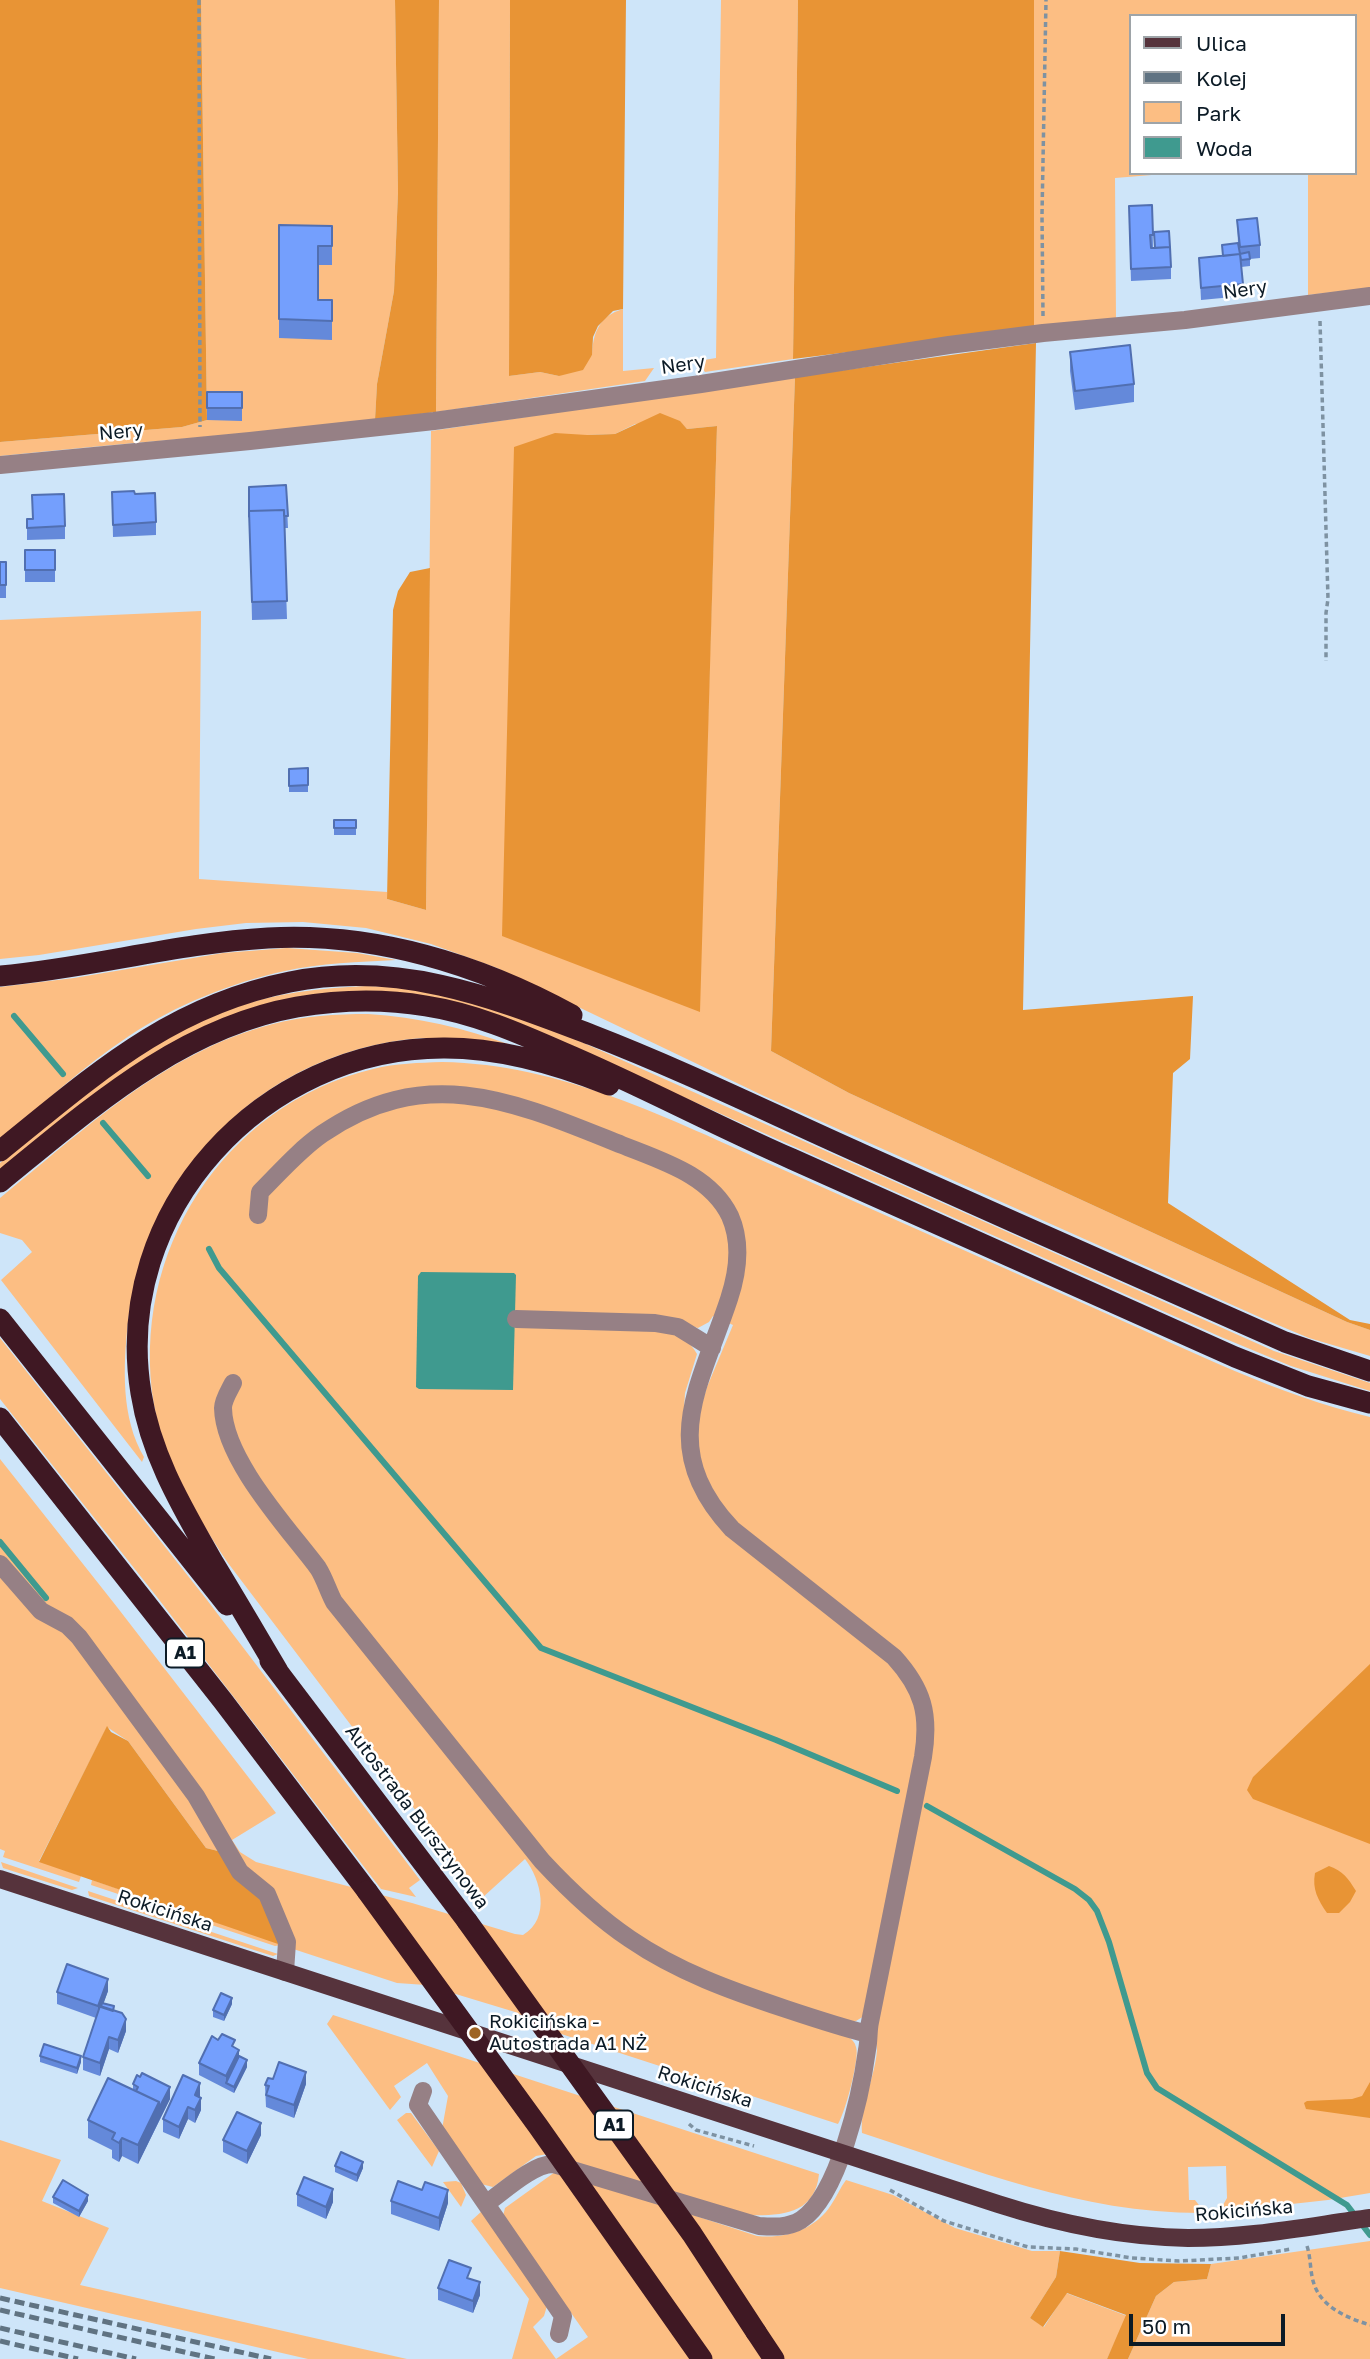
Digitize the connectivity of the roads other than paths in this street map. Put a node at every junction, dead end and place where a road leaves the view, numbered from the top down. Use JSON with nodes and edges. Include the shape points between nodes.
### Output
{"nodes":[{"id":1,"x":1370,"y":296,"type":"edge"},
{"id":2,"x":0,"y":465,"type":"edge"},
{"id":3,"x":0,"y":976,"type":"edge"},
{"id":4,"x":647,"y":1057,"type":"junction"},
{"id":5,"x":764,"y":1147,"type":"junction"},
{"id":6,"x":0,"y":1151,"type":"edge"},
{"id":7,"x":0,"y":1182,"type":"edge"},
{"id":8,"x":258,"y":1215,"type":"dead end"},
{"id":9,"x":516,"y":1318,"type":"dead end"},
{"id":10,"x":0,"y":1319,"type":"edge"},
{"id":11,"x":712,"y":1348,"type":"junction"},
{"id":12,"x":1370,"y":1371,"type":"edge"},
{"id":13,"x":233,"y":1383,"type":"dead end"},
{"id":14,"x":1370,"y":1403,"type":"edge"},
{"id":15,"x":0,"y":1418,"type":"edge"},
{"id":16,"x":0,"y":1564,"type":"edge"},
{"id":17,"x":278,"y":1671,"type":"junction"},
{"id":18,"x":0,"y":1879,"type":"edge"},
{"id":19,"x":285,"y":1972,"type":"junction"},
{"id":20,"x":868,"y":2034,"type":"junction"},
{"id":21,"x":423,"y":2091,"type":"dead end"},
{"id":22,"x":842,"y":2153,"type":"junction"},
{"id":23,"x":487,"y":2203,"type":"junction"},
{"id":24,"x":1368,"y":2218,"type":"edge"},
{"id":25,"x":559,"y":2334,"type":"dead end"},
{"id":26,"x":702,"y":2359,"type":"edge"},
{"id":27,"x":774,"y":2359,"type":"edge"}],
"edges":[{"from":1,"to":2,"type":"street","name":"Nery","via":[[1043,333],[461,417]]},
{"from":3,"to":4,"type":"highway","via":[[210,944],[325,937],[418,952],[473,971],[538,997]]},
{"from":4,"to":6,"type":"highway","via":[[456,987],[383,976],[294,981],[229,998],[155,1033],[99,1071]]},
{"from":4,"to":12,"type":"highway","via":[[1285,1342]]},
{"from":5,"to":7,"type":"highway","via":[[615,1074],[488,1022],[427,1006],[358,1001],[274,1012],[198,1039],[134,1076]]},
{"from":5,"to":14,"type":"highway","via":[[1236,1357],[1308,1386]]},
{"from":5,"to":17,"type":"highway","via":[[604,1083],[491,1052],[445,1048],[371,1057],[316,1076],[271,1100],[225,1139],[185,1188],[160,1236],[140,1304],[139,1380],[148,1427],[167,1478]]},
{"from":8,"to":11,"type":"street","via":[[260,1192],[312,1143],[356,1114],[397,1101],[439,1095],[486,1097],[520,1105],[680,1170],[719,1199],[732,1220],[738,1257]]},
{"from":9,"to":11,"type":"street","via":[[655,1323],[678,1327]]},
{"from":10,"to":17,"type":"highway","name":"Autostrada Bursztynowa","number":"A1"},
{"from":11,"to":20,"type":"street","via":[[697,1390],[688,1437],[693,1466],[708,1497],[741,1537],[894,1657],[912,1679],[924,1708],[926,1740]]},
{"from":13,"to":20,"type":"street","via":[[222,1405],[226,1424],[261,1494],[318,1568],[334,1602],[565,1886],[614,1928],[682,1969],[727,1989]]},
{"from":15,"to":26,"type":"highway","number":"A1","bridge":true,"via":[[367,1891]]},
{"from":16,"to":19,"type":"street","via":[[41,1611],[79,1637],[196,1796],[240,1872],[267,1894],[287,1942]]},
{"from":17,"to":27,"type":"highway","name":"Autostrada Bursztynowa","number":"A1","bridge":true,"via":[[467,1921],[692,2234]]},
{"from":18,"to":19,"type":"main road","name":"Rokicińska"},
{"from":19,"to":22,"type":"main road","name":"Rokicińska"},
{"from":20,"to":22,"type":"street"},
{"from":21,"to":23,"type":"street","via":[[418,2105]]},
{"from":22,"to":23,"type":"street","via":[[818,2203],[803,2219],[774,2227],[742,2222],[553,2164],[532,2171]]},
{"from":22,"to":24,"type":"main road","name":"Rokicińska","via":[[1023,2212],[1125,2233],[1190,2238]]},
{"from":23,"to":25,"type":"street","via":[[563,2316]]}]}
